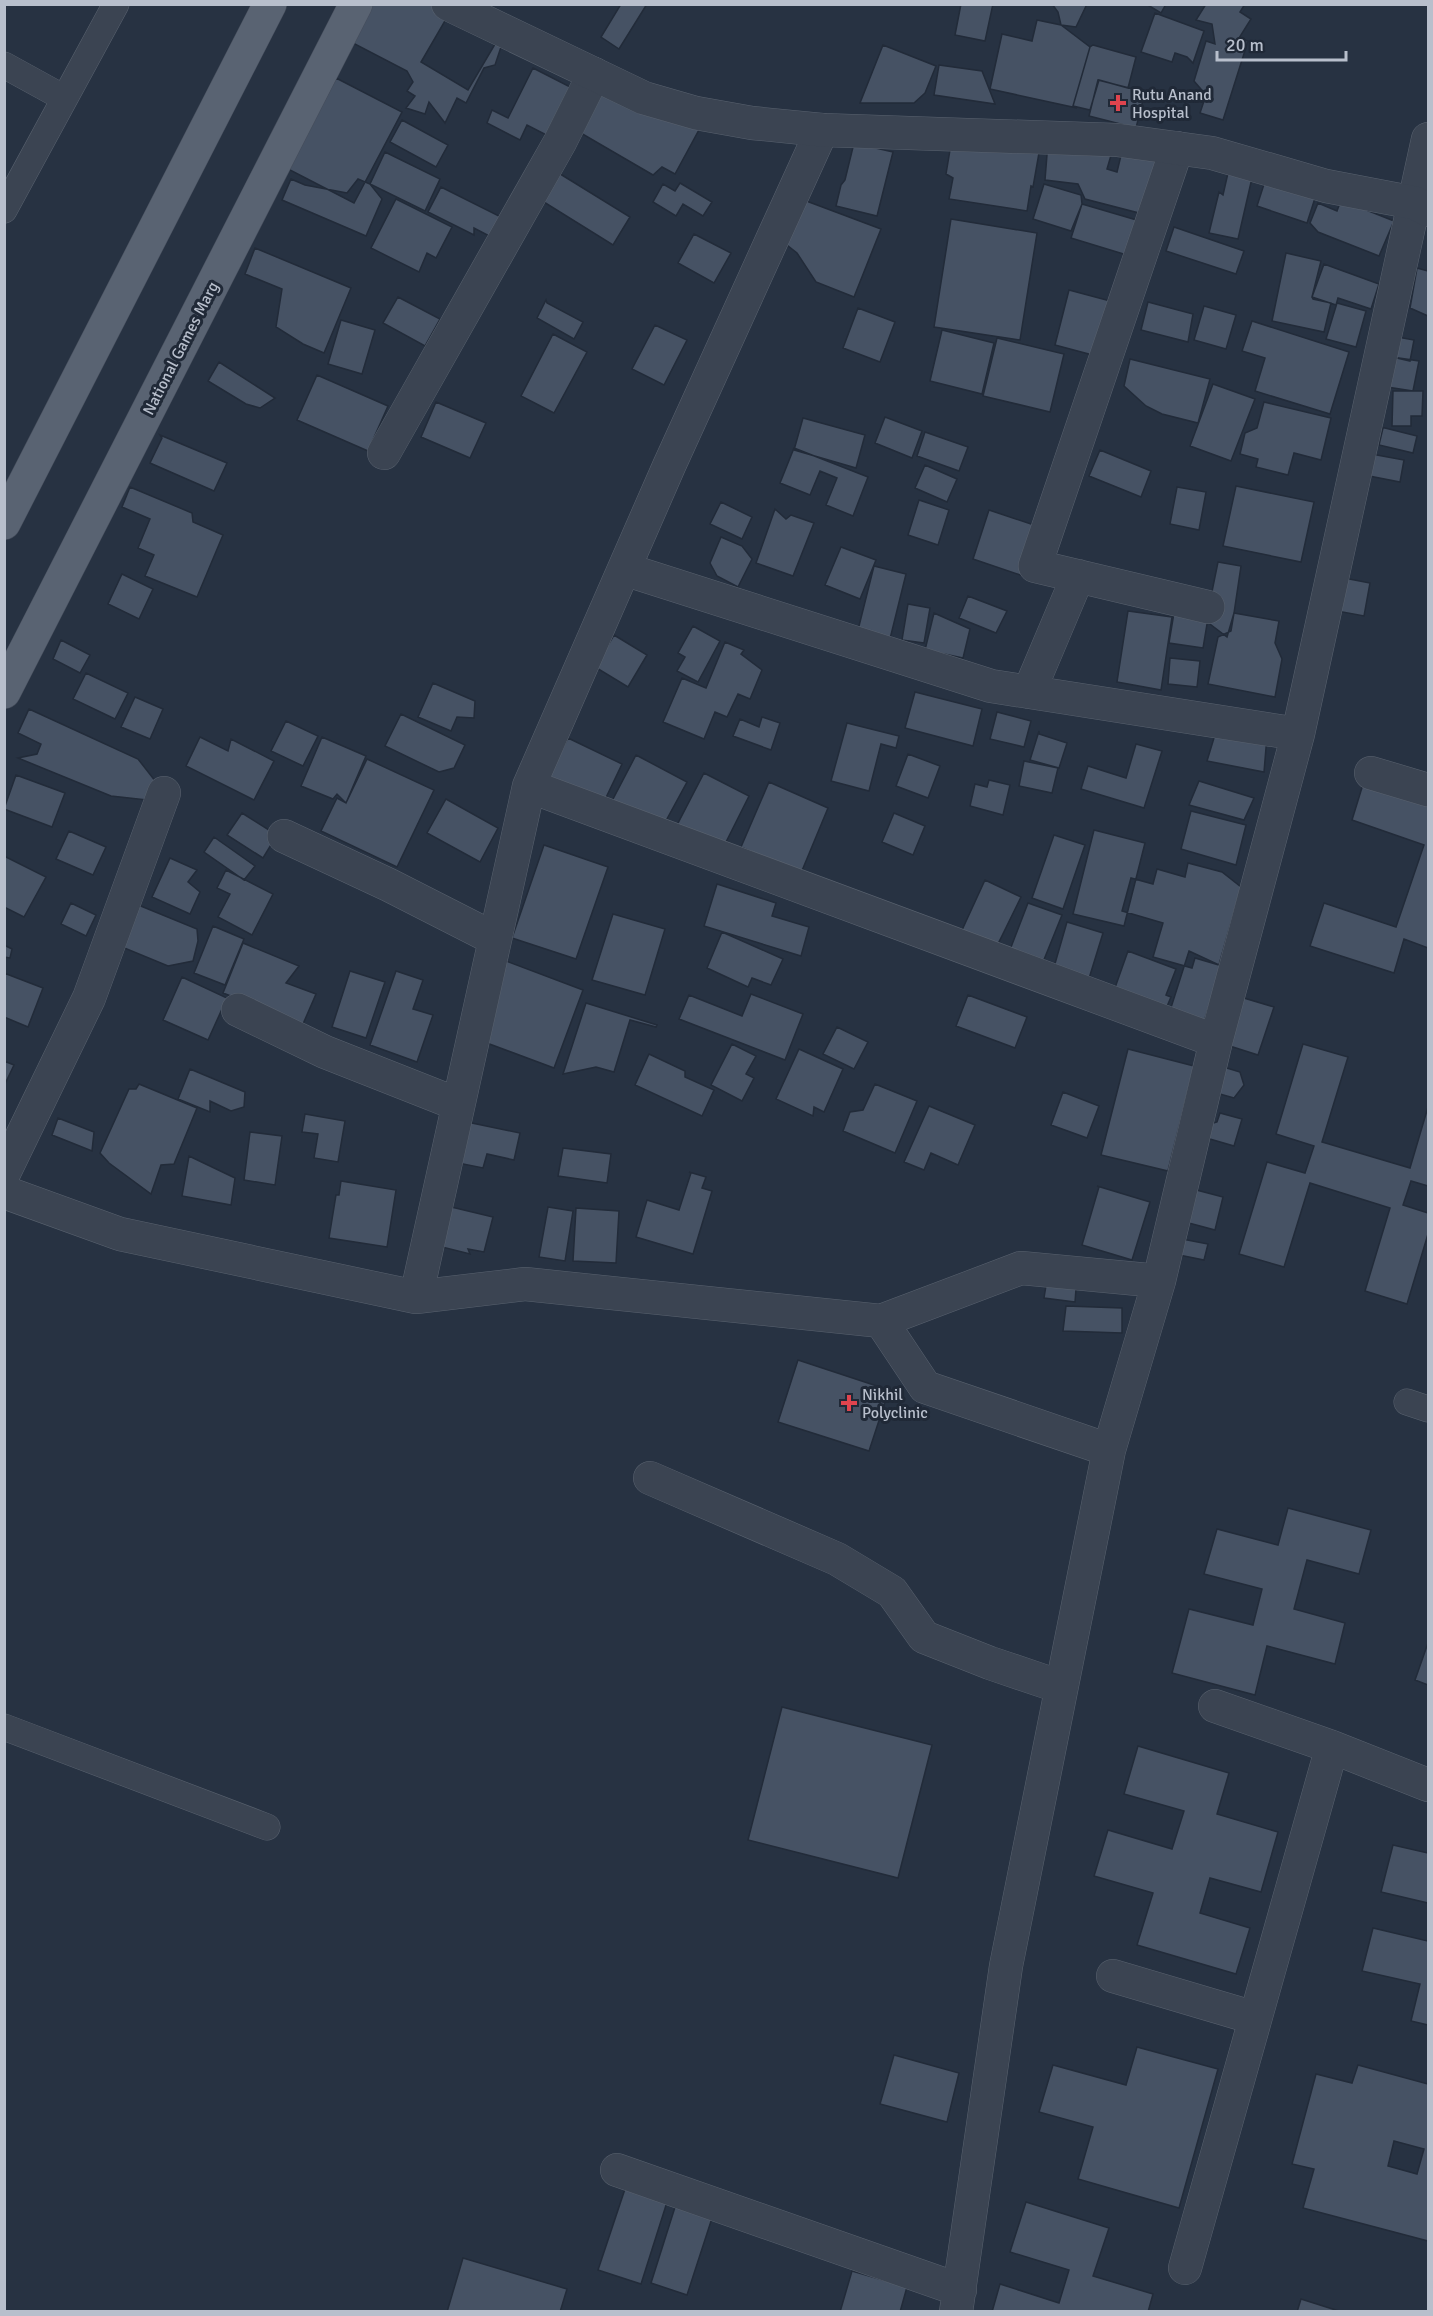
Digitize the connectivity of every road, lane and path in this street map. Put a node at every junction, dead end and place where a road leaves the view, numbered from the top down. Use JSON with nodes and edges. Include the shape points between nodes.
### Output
{"nodes":[{"id":1,"x":116,"y":4,"type":"edge"},
{"id":2,"x":270,"y":4,"type":"edge"},
{"id":3,"x":356,"y":4,"type":"edge"},
{"id":4,"x":448,"y":4,"type":"edge"},
{"id":5,"x":4,"y":64,"type":"edge"},
{"id":6,"x":594,"y":74,"type":"junction"},
{"id":7,"x":64,"y":98,"type":"junction"},
{"id":8,"x":822,"y":130,"type":"junction"},
{"id":9,"x":1428,"y":139,"type":"edge"},
{"id":10,"x":1177,"y":148,"type":"junction"},
{"id":11,"x":1422,"y":207,"type":"edge"},
{"id":12,"x":4,"y":210,"type":"edge"},
{"id":13,"x":384,"y":453,"type":"dead end"},
{"id":14,"x":4,"y":523,"type":"edge"},
{"id":15,"x":624,"y":569,"type":"junction"},
{"id":16,"x":1078,"y":576,"type":"junction"},
{"id":17,"x":1208,"y":607,"type":"dead end"},
{"id":18,"x":4,"y":692,"type":"edge"},
{"id":19,"x":1029,"y":692,"type":"junction"},
{"id":20,"x":1298,"y":734,"type":"junction"},
{"id":21,"x":1371,"y":773,"type":"dead end"},
{"id":22,"x":529,"y":786,"type":"junction"},
{"id":23,"x":1428,"y":790,"type":"edge"},
{"id":24,"x":164,"y":793,"type":"dead end"},
{"id":25,"x":284,"y":836,"type":"dead end"},
{"id":26,"x":495,"y":939,"type":"junction"},
{"id":27,"x":238,"y":1010,"type":"dead end"},
{"id":28,"x":1216,"y":1041,"type":"junction"},
{"id":29,"x":457,"y":1104,"type":"junction"},
{"id":30,"x":4,"y":1173,"type":"edge"},
{"id":31,"x":4,"y":1192,"type":"edge"},
{"id":32,"x":1159,"y":1281,"type":"junction"},
{"id":33,"x":416,"y":1297,"type":"junction"},
{"id":34,"x":881,"y":1321,"type":"junction"},
{"id":35,"x":1109,"y":1450,"type":"junction"},
{"id":36,"x":650,"y":1478,"type":"dead end"},
{"id":37,"x":1061,"y":1687,"type":"junction"},
{"id":38,"x":1215,"y":1706,"type":"dead end"},
{"id":39,"x":4,"y":1727,"type":"edge"},
{"id":40,"x":1332,"y":1747,"type":"junction"},
{"id":41,"x":1428,"y":1785,"type":"edge"},
{"id":42,"x":267,"y":1827,"type":"dead end"},
{"id":43,"x":1113,"y":1976,"type":"dead end"},
{"id":44,"x":1255,"y":2018,"type":"junction"},
{"id":45,"x":617,"y":2170,"type":"dead end"},
{"id":46,"x":1185,"y":2268,"type":"dead end"},
{"id":47,"x":958,"y":2301,"type":"edge"}],
"edges":[{"from":1,"to":7,"type":"lane"},
{"from":2,"to":14,"type":"main road"},
{"from":3,"to":18,"type":"main road","name":"National Games Marg"},
{"from":4,"to":6,"type":"street"},
{"from":5,"to":7,"type":"lane"},
{"from":6,"to":8,"type":"street","via":[[644,98],[696,113]]},
{"from":6,"to":13,"type":"street","via":[[560,142]]},
{"from":7,"to":12,"type":"lane"},
{"from":8,"to":10,"type":"street","via":[[1118,140]]},
{"from":8,"to":15,"type":"street"},
{"from":9,"to":11,"type":"street"},
{"from":10,"to":11,"type":"street","via":[[1212,153],[1326,186]]},
{"from":10,"to":16,"type":"street","via":[[1035,566]]},
{"from":11,"to":20,"type":"street"},
{"from":15,"to":19,"type":"street","via":[[991,686]]},
{"from":15,"to":22,"type":"street"},
{"from":16,"to":17,"type":"street"},
{"from":16,"to":19,"type":"street"},
{"from":19,"to":20,"type":"street"},
{"from":20,"to":28,"type":"street"},
{"from":21,"to":23,"type":"street"},
{"from":22,"to":26,"type":"street"},
{"from":22,"to":28,"type":"street"},
{"from":24,"to":30,"type":"street","via":[[89,998]]},
{"from":25,"to":26,"type":"street"},
{"from":26,"to":29,"type":"street"},
{"from":27,"to":29,"type":"street","via":[[325,1052]]},
{"from":28,"to":32,"type":"street"},
{"from":29,"to":33,"type":"street"},
{"from":31,"to":33,"type":"street","via":[[120,1234]]},
{"from":32,"to":34,"type":"street","via":[[1021,1268]]},
{"from":32,"to":35,"type":"street"},
{"from":33,"to":34,"type":"street","via":[[525,1284]]},
{"from":34,"to":35,"type":"street","via":[[926,1387]]},
{"from":35,"to":37,"type":"street"},
{"from":36,"to":37,"type":"street","via":[[837,1559],[892,1592],[924,1637]]},
{"from":37,"to":47,"type":"street","via":[[1006,1966]]},
{"from":38,"to":40,"type":"street"},
{"from":39,"to":42,"type":"lane"},
{"from":40,"to":41,"type":"street"},
{"from":40,"to":44,"type":"street"},
{"from":43,"to":44,"type":"street"},
{"from":44,"to":46,"type":"street"},
{"from":45,"to":47,"type":"street"}]}
